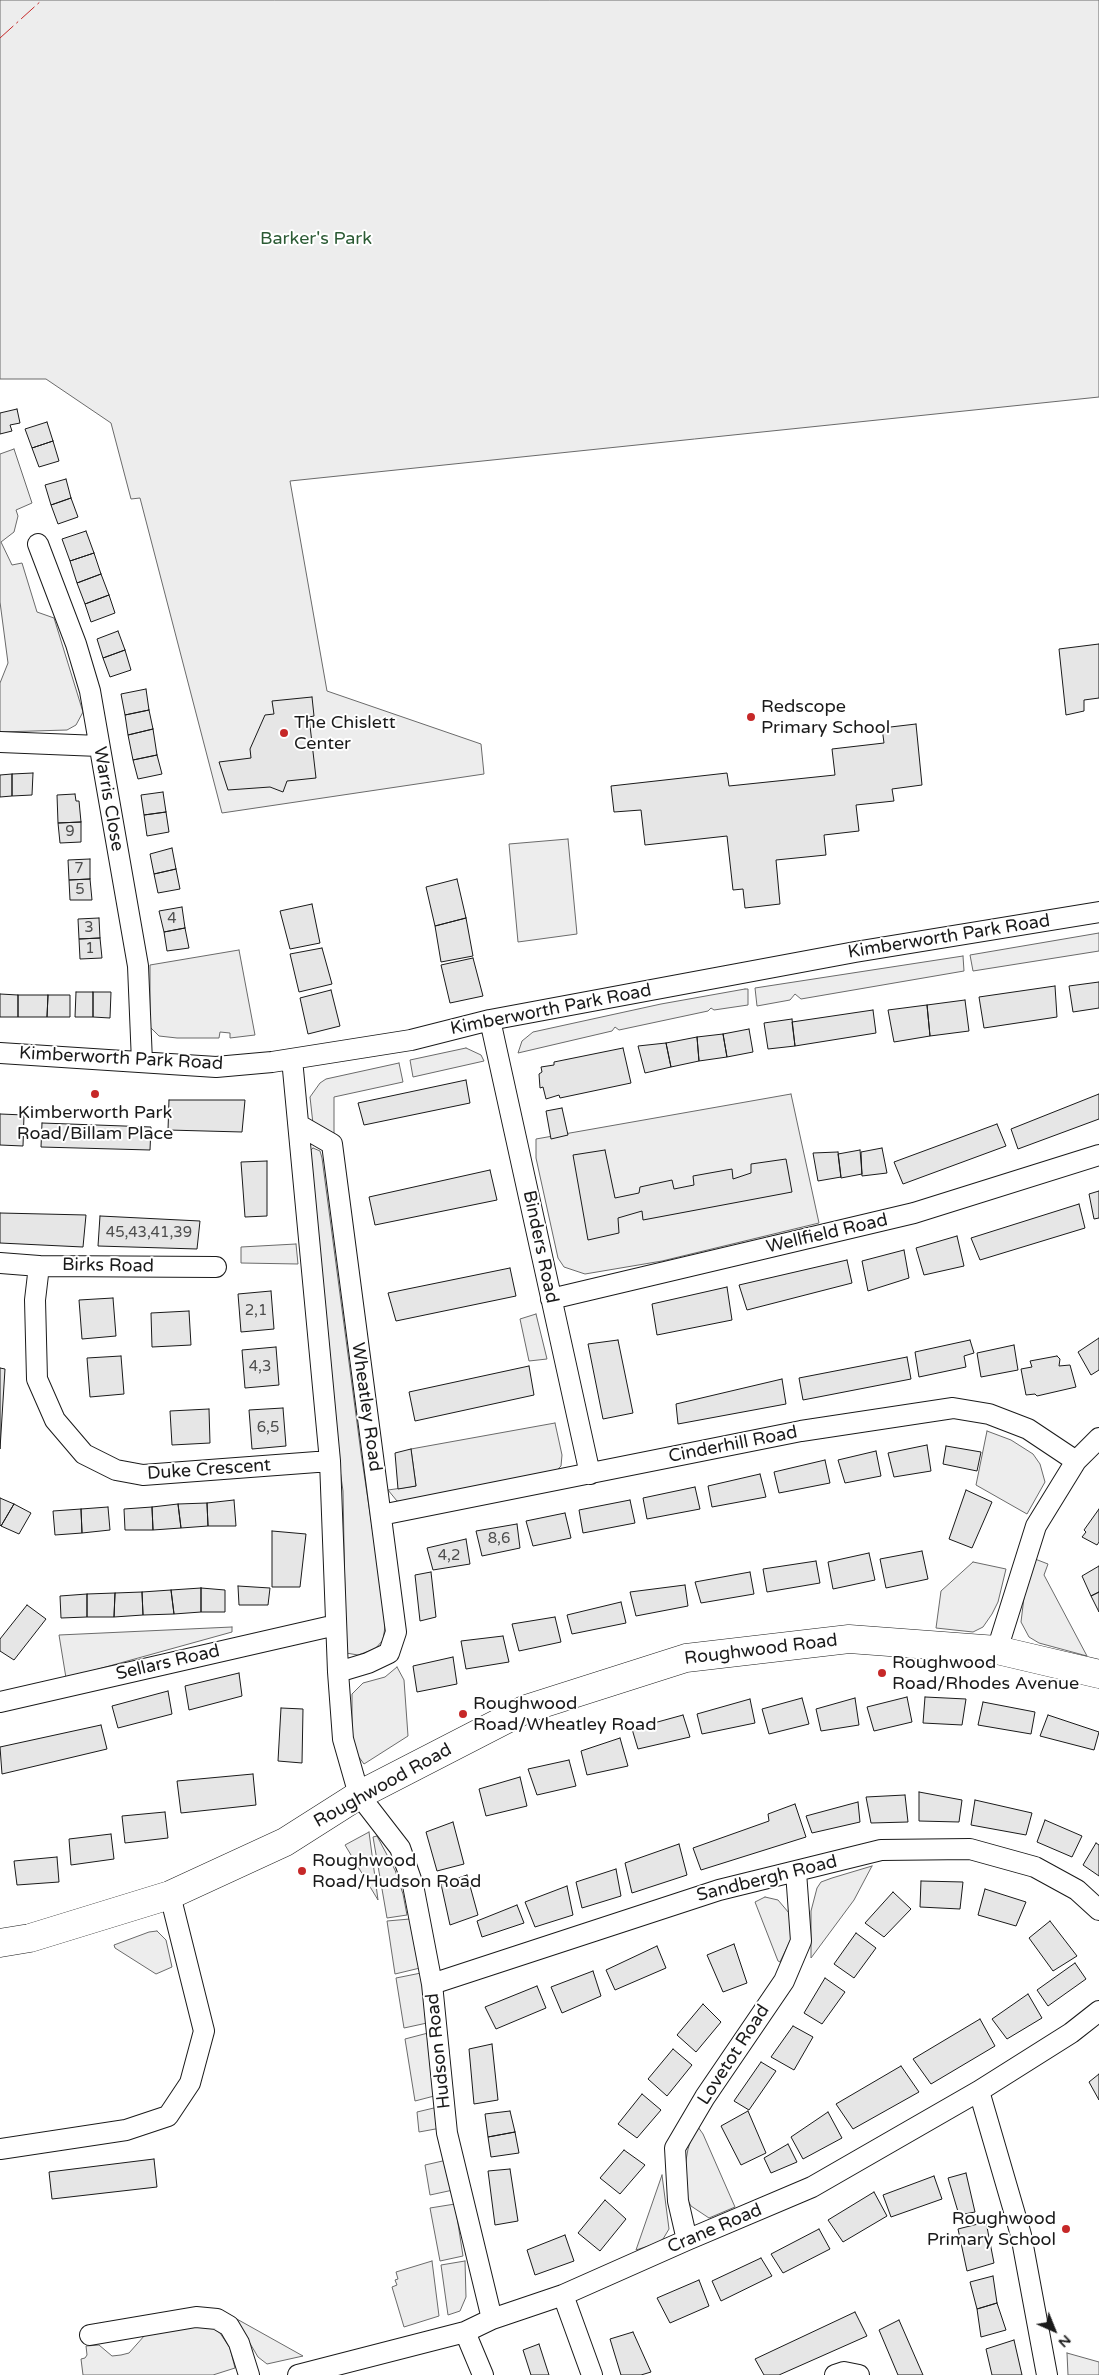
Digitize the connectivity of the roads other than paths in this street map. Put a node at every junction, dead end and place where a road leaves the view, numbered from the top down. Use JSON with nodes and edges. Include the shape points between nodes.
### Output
{"nodes":[{"id":1,"x":38,"y":544,"type":"dead end"},
{"id":2,"x":0,"y":742,"type":"edge"},
{"id":3,"x":99,"y":746,"type":"junction"},
{"id":4,"x":1099,"y":912,"type":"edge"},
{"id":5,"x":490,"y":1020,"type":"junction"},
{"id":6,"x":0,"y":1053,"type":"edge"},
{"id":7,"x":292,"y":1059,"type":"junction"},
{"id":8,"x":142,"y":1062,"type":"junction"},
{"id":9,"x":299,"y":1126,"type":"junction"},
{"id":10,"x":1099,"y":1155,"type":"edge"},
{"id":11,"x":0,"y":1263,"type":"edge"},
{"id":12,"x":39,"y":1266,"type":"junction"},
{"id":13,"x":216,"y":1268,"type":"dead end"},
{"id":14,"x":550,"y":1299,"type":"junction"},
{"id":15,"x":1099,"y":1438,"type":"edge"},
{"id":16,"x":330,"y":1461,"type":"junction"},
{"id":17,"x":1076,"y":1461,"type":"junction"},
{"id":18,"x":590,"y":1474,"type":"junction"},
{"id":19,"x":381,"y":1515,"type":"junction"},
{"id":20,"x":336,"y":1625,"type":"junction"},
{"id":21,"x":997,"y":1650,"type":"junction"},
{"id":22,"x":338,"y":1672,"type":"junction"},
{"id":23,"x":1099,"y":1674,"type":"edge"},
{"id":24,"x":0,"y":1702,"type":"edge"},
{"id":25,"x":359,"y":1795,"type":"junction"},
{"id":26,"x":796,"y":1872,"type":"junction"},
{"id":27,"x":170,"y":1895,"type":"junction"},
{"id":28,"x":1099,"y":1910,"type":"edge"},
{"id":29,"x":0,"y":1943,"type":"edge"},
{"id":30,"x":432,"y":1984,"type":"junction"},
{"id":31,"x":1099,"y":2011,"type":"edge"},
{"id":32,"x":979,"y":2091,"type":"junction"},
{"id":33,"x":0,"y":2149,"type":"edge"},
{"id":34,"x":687,"y":2240,"type":"junction"},
{"id":35,"x":563,"y":2295,"type":"junction"},
{"id":36,"x":492,"y":2319,"type":"junction"},
{"id":37,"x":464,"y":2332,"type":"junction"},
{"id":38,"x":90,"y":2335,"type":"dead end"},
{"id":39,"x":249,"y":2375,"type":"edge"},
{"id":40,"x":298,"y":2375,"type":"edge"},
{"id":41,"x":483,"y":2375,"type":"edge"},
{"id":42,"x":592,"y":2375,"type":"edge"},
{"id":43,"x":835,"y":2375,"type":"edge"},
{"id":44,"x":859,"y":2375,"type":"edge"},
{"id":45,"x":1047,"y":2375,"type":"edge"}],
"edges":[{"from":1,"to":3,"type":"street","name":"Warris Close","via":[[76,644],[90,691]]},
{"from":2,"to":3,"type":"street"},
{"from":3,"to":8,"type":"street","name":"Warris Close","via":[[138,966]]},
{"from":4,"to":5,"type":"street","name":"Kimberworth Park Road","via":[[855,952]]},
{"from":5,"to":7,"type":"street","name":"Kimberworth Park Road","via":[[411,1040]]},
{"from":5,"to":14,"type":"street","name":"Binders Road"},
{"from":6,"to":8,"type":"street","name":"Kimberworth Park Road"},
{"from":7,"to":8,"type":"street","name":"Kimberworth Park Road","via":[[216,1067]]},
{"from":7,"to":9,"type":"street","name":"Wheatley Road"},
{"from":9,"to":16,"type":"street","name":"Wheatley Road"},
{"from":9,"to":19,"type":"street","name":"Wheatley Road","via":[[332,1144]]},
{"from":10,"to":14,"type":"street","name":"Wellfield Road","via":[[914,1213]]},
{"from":11,"to":12,"type":"street","name":"Birks Road"},
{"from":12,"to":13,"type":"street","name":"Birks Road"},
{"from":12,"to":16,"type":"street","name":"Duke Crescent","via":[[35,1300],[36,1379],[55,1420],[84,1454],[116,1470],[143,1475]]},
{"from":14,"to":18,"type":"street","name":"Binders Road"},
{"from":15,"to":17,"type":"street"},
{"from":16,"to":20,"type":"street","name":"Wheatley Road"},
{"from":17,"to":18,"type":"street","name":"Cinderhill Road","via":[[1028,1429],[988,1414],[953,1408],[801,1431]]},
{"from":17,"to":21,"type":"street","via":[[1036,1526]]},
{"from":18,"to":19,"type":"street","name":"Cinderhill Road"},
{"from":19,"to":22,"type":"street","name":"Wheatley Road","via":[[396,1632],[388,1653],[368,1664]]},
{"from":20,"to":22,"type":"street","name":"Wheatley Road"},
{"from":20,"to":24,"type":"street","name":"Sellars Road"},
{"from":21,"to":23,"type":"street","name":"Roughwood Road"},
{"from":21,"to":25,"type":"street","name":"Roughwood Road","via":[[849,1639],[686,1658],[526,1709]]},
{"from":22,"to":25,"type":"street","name":"Wheatley Road","via":[[343,1739]]},
{"from":25,"to":27,"type":"street","name":"Roughwood Road","via":[[285,1842]]},
{"from":25,"to":30,"type":"street","name":"Hudson Road","via":[[400,1848],[413,1885]]},
{"from":26,"to":28,"type":"street","name":"Sandbergh Road","via":[[881,1850],[970,1850],[1035,1868],[1077,1890]]},
{"from":26,"to":30,"type":"street","name":"Sandbergh Road","via":[[718,1890]]},
{"from":26,"to":34,"type":"street","name":"Lovetot Road","via":[[802,1941],[784,1981],[705,2097],[675,2148],[678,2201]]},
{"from":27,"to":29,"type":"street","name":"Roughwood Road","via":[[30,1938]]},
{"from":27,"to":33,"type":"street","via":[[204,2031],[186,2090],[168,2116],[143,2125]]},
{"from":30,"to":36,"type":"street","name":"Hudson Road","via":[[447,2133]]},
{"from":31,"to":32,"type":"street","name":"Crane Road","via":[[1071,2033]]},
{"from":32,"to":34,"type":"street","name":"Crane Road","via":[[812,2187]]},
{"from":32,"to":45,"type":"street","via":[[1021,2235]]},
{"from":34,"to":35,"type":"street","name":"Crane Road"},
{"from":35,"to":36,"type":"street","name":"Crane Road"},
{"from":35,"to":42,"type":"street"},
{"from":36,"to":37,"type":"street","name":"Crane Road"},
{"from":37,"to":40,"type":"street","name":"Crane Road"},
{"from":37,"to":41,"type":"street"},
{"from":38,"to":39,"type":"street","via":[[196,2317],[217,2319],[229,2326],[239,2343]]},
{"from":43,"to":44,"type":"street","via":[[844,2372]]}]}
